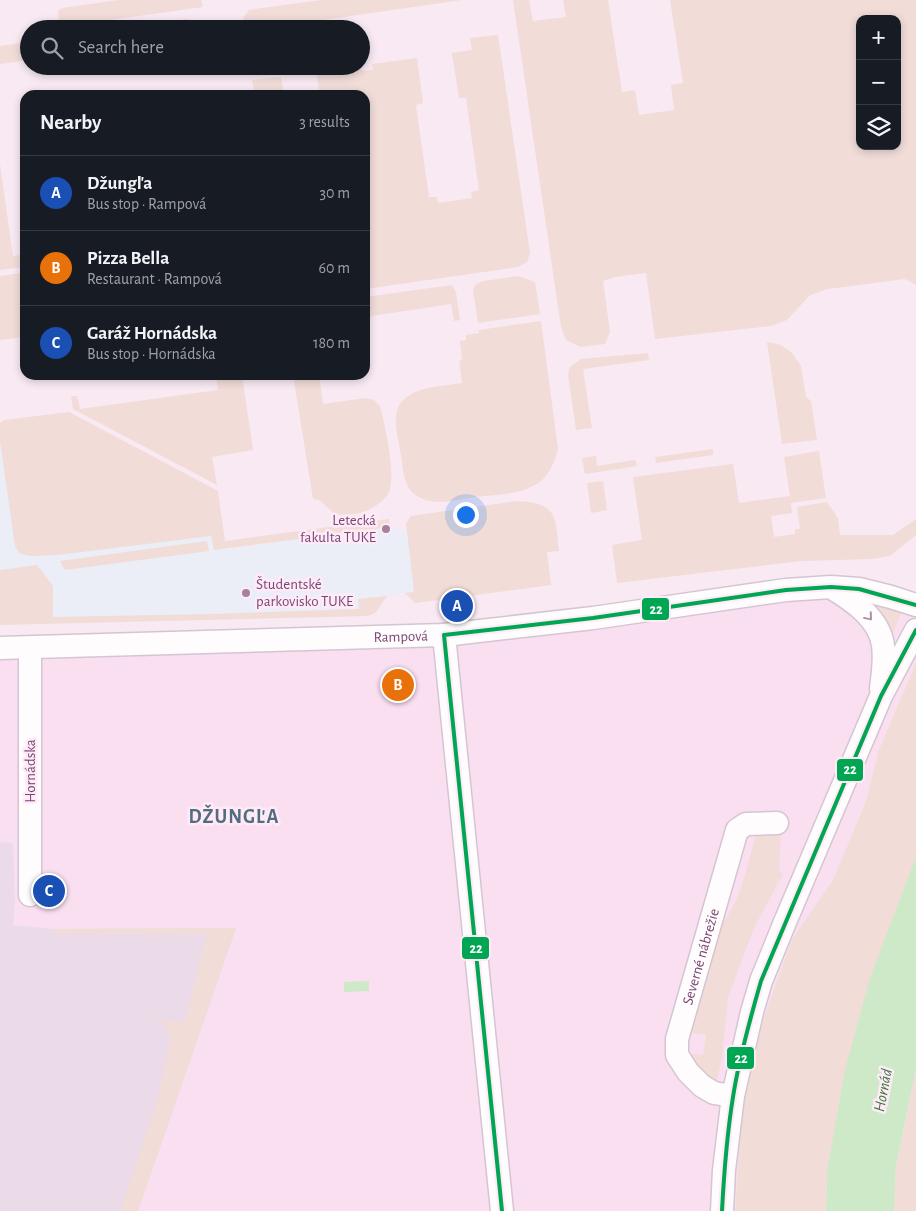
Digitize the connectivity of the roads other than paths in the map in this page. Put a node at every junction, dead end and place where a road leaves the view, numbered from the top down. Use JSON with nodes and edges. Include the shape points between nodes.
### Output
{"nodes":[{"id":1,"x":831,"y":587,"type":"junction"},
{"id":2,"x":916,"y":606,"type":"edge"},
{"id":3,"x":916,"y":630,"type":"edge"},
{"id":4,"x":444,"y":635,"type":"junction"},
{"id":5,"x":0,"y":648,"type":"edge"},
{"id":6,"x":30,"y":648,"type":"junction"},
{"id":7,"x":881,"y":696,"type":"junction"},
{"id":8,"x":777,"y":823,"type":"dead end"},
{"id":9,"x":30,"y":895,"type":"dead end"},
{"id":10,"x":733,"y":1096,"type":"junction"},
{"id":11,"x":502,"y":1211,"type":"edge"},
{"id":12,"x":722,"y":1211,"type":"edge"}],
"edges":[{"from":1,"to":2,"type":"street","name":"Rampová","via":[[859,589]]},
{"from":1,"to":4,"type":"street","name":"Rampová","via":[[786,590],[593,618]]},
{"from":1,"to":7,"type":"street","one_way":true,"via":[[857,604],[880,634],[884,652]]},
{"from":3,"to":7,"type":"street"},
{"from":4,"to":6,"type":"street","name":"Rampová"},
{"from":4,"to":11,"type":"street"},
{"from":5,"to":6,"type":"street","name":"Rampová"},
{"from":6,"to":9,"type":"street","name":"Hornádska"},
{"from":7,"to":10,"type":"street","via":[[761,981]]},
{"from":8,"to":10,"type":"street","name":"Severné nábrežie","via":[[746,824],[737,830],[677,1039],[677,1055],[688,1072],[714,1093]]},
{"from":10,"to":12,"type":"street"}]}
